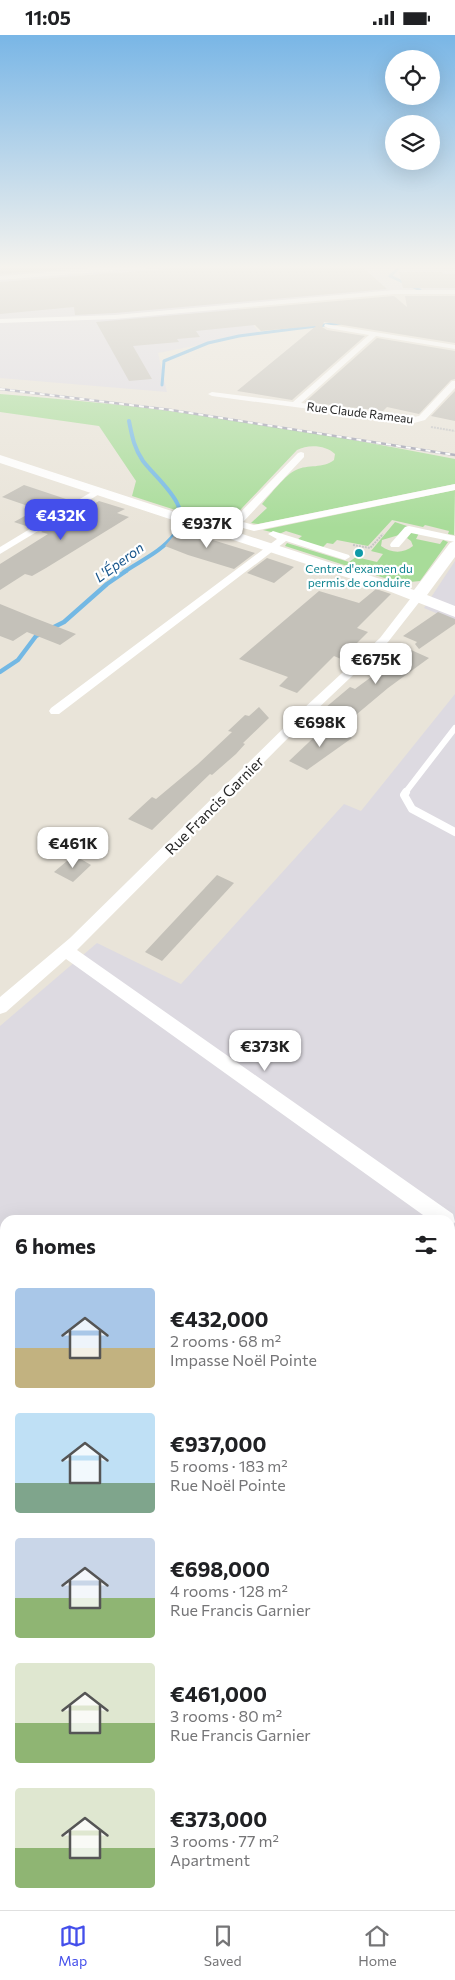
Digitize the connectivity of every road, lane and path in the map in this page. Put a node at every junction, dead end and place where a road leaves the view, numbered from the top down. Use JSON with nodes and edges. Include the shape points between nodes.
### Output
{"nodes":[{"id":1,"x":352,"y":354,"type":"edge"},
{"id":2,"x":455,"y":383,"type":"edge"},
{"id":3,"x":212,"y":394,"type":"dead end"},
{"id":4,"x":294,"y":405,"type":"junction"},
{"id":5,"x":420,"y":419,"type":"junction"},
{"id":6,"x":455,"y":431,"type":"edge"},
{"id":7,"x":301,"y":455,"type":"dead end"},
{"id":8,"x":0,"y":459,"type":"edge"},
{"id":9,"x":455,"y":487,"type":"edge"},
{"id":10,"x":98,"y":491,"type":"junction"},
{"id":11,"x":254,"y":528,"type":"junction"},
{"id":12,"x":388,"y":528,"type":"dead end"},
{"id":13,"x":284,"y":538,"type":"junction"},
{"id":14,"x":455,"y":539,"type":"edge"},
{"id":15,"x":395,"y":545,"type":"dead end"},
{"id":16,"x":455,"y":545,"type":"edge"},
{"id":17,"x":271,"y":547,"type":"junction"},
{"id":18,"x":0,"y":551,"type":"edge"},
{"id":19,"x":330,"y":553,"type":"junction"},
{"id":20,"x":345,"y":557,"type":"dead end"},
{"id":21,"x":418,"y":596,"type":"junction"},
{"id":22,"x":455,"y":612,"type":"edge"},
{"id":23,"x":55,"y":711,"type":"dead end"},
{"id":24,"x":455,"y":728,"type":"edge"},
{"id":25,"x":455,"y":831,"type":"edge"},
{"id":26,"x":66,"y":951,"type":"junction"},
{"id":27,"x":0,"y":1007,"type":"edge"},
{"id":28,"x":439,"y":1215,"type":"edge"}],
"edges":[{"from":1,"to":4,"type":"street"},
{"from":2,"to":5,"type":"street"},
{"from":3,"to":4,"type":"street","name":"Rue Claude Rameau"},
{"from":4,"to":5,"type":"street","name":"Rue Claude Rameau"},
{"from":5,"to":6,"type":"path","via":[[429,426]]},
{"from":7,"to":11,"type":"street","via":[[236,523]]},
{"from":8,"to":10,"type":"street"},
{"from":9,"to":11,"type":"street"},
{"from":10,"to":17,"type":"street"},
{"from":10,"to":18,"type":"street"},
{"from":11,"to":13,"type":"street"},
{"from":12,"to":19,"type":"path","via":[[370,548],[340,541]]},
{"from":13,"to":17,"type":"street"},
{"from":13,"to":19,"type":"street"},
{"from":14,"to":15,"type":"street","via":[[409,529]]},
{"from":16,"to":21,"type":"street","name":"Rue Francis Garnier"},
{"from":17,"to":21,"type":"street"},
{"from":17,"to":23,"type":"street"},
{"from":19,"to":20,"type":"street"},
{"from":21,"to":22,"type":"street"},
{"from":21,"to":26,"type":"street","name":"Rue Francis Garnier","via":[[384,640]]},
{"from":24,"to":25,"type":"lane","via":[[404,795],[412,809]]},
{"from":26,"to":27,"type":"street","name":"Rue Francis Garnier"},
{"from":26,"to":28,"type":"street"}]}
